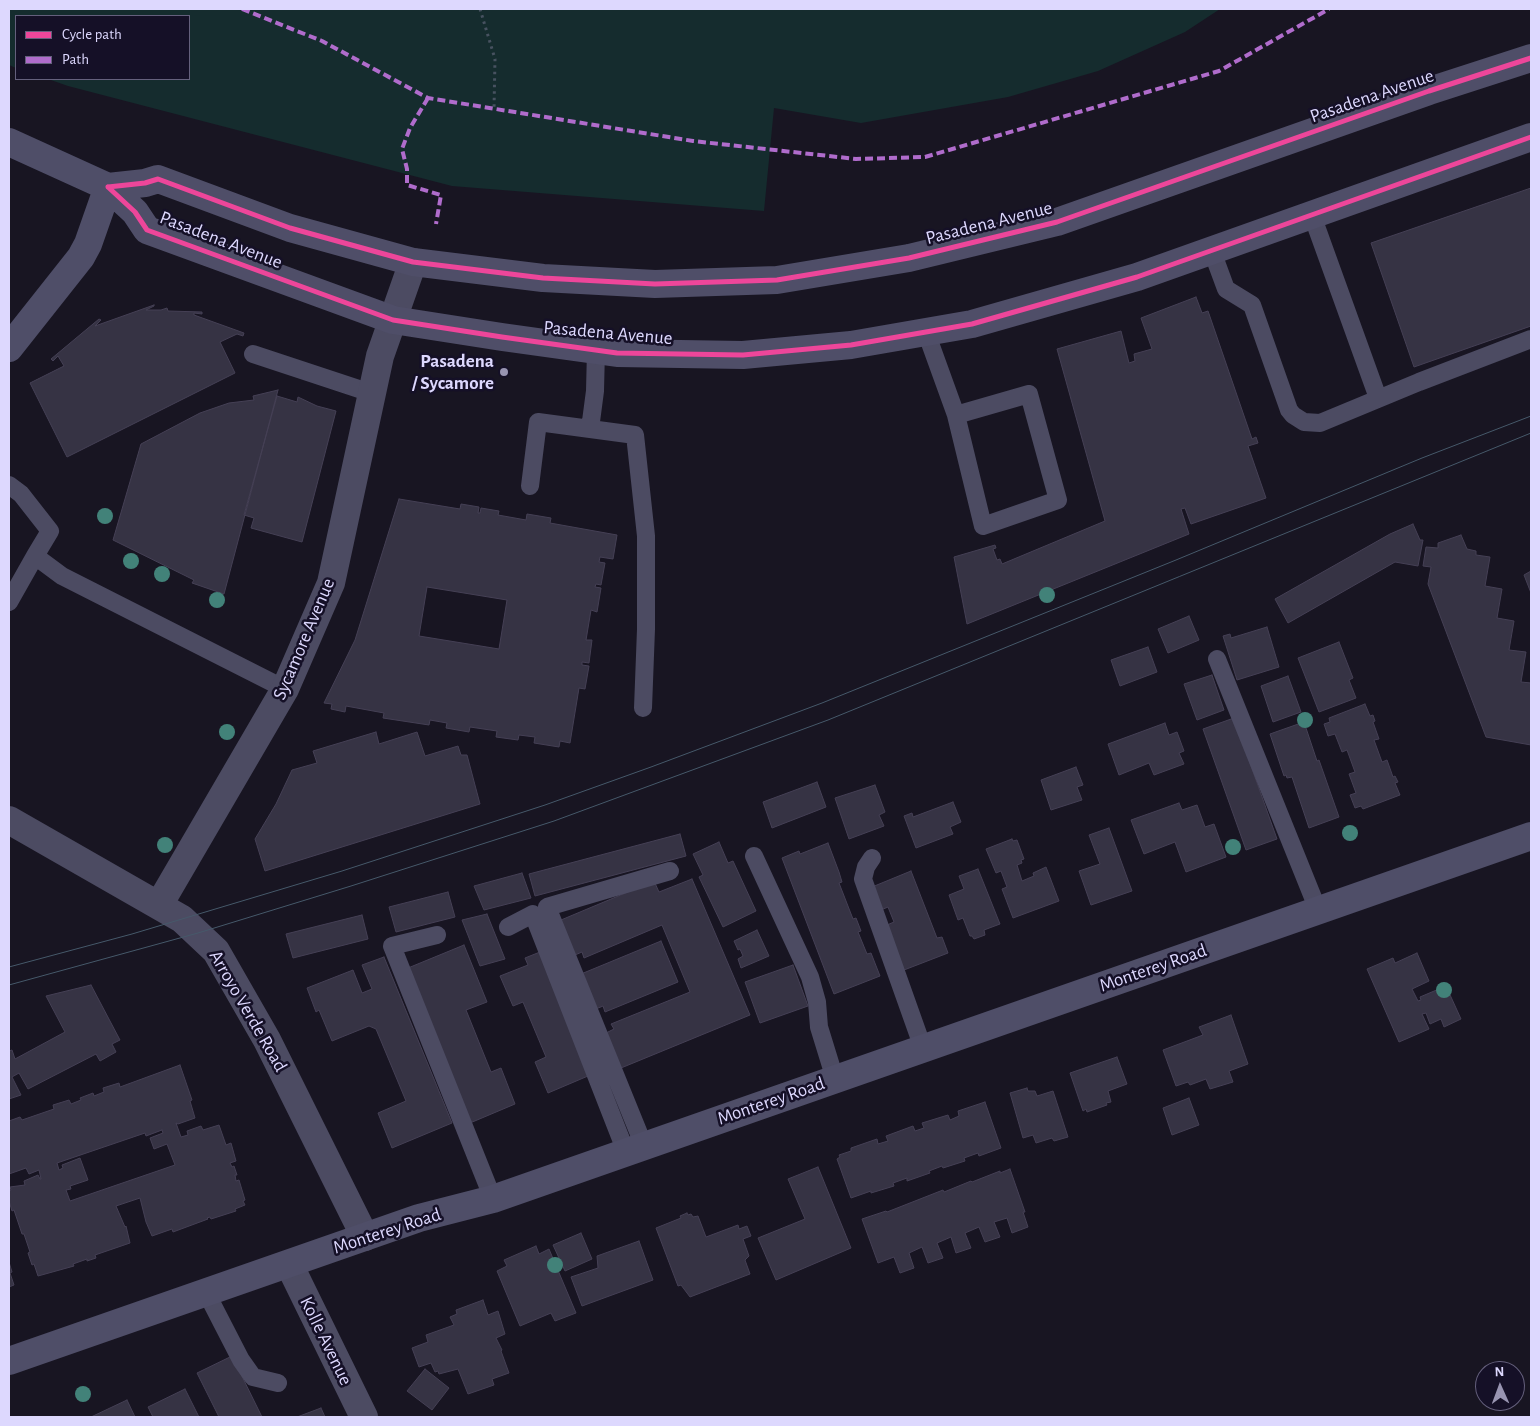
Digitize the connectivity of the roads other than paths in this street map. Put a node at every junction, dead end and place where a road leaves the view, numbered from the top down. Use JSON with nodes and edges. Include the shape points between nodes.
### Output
{"nodes":[{"id":1,"x":1531,"y":58,"type":"edge"},
{"id":2,"x":1531,"y":137,"type":"edge"},
{"id":3,"x":9,"y":142,"type":"edge"},
{"id":4,"x":108,"y":187,"type":"junction"},
{"id":5,"x":1312,"y":215,"type":"junction"},
{"id":6,"x":1212,"y":251,"type":"junction"},
{"id":7,"x":414,"y":262,"type":"junction"},
{"id":8,"x":393,"y":320,"type":"junction"},
{"id":9,"x":926,"y":332,"type":"junction"},
{"id":10,"x":1531,"y":339,"type":"edge"},
{"id":11,"x":9,"y":348,"type":"edge"},
{"id":12,"x":596,"y":350,"type":"junction"},
{"id":13,"x":252,"y":354,"type":"dead end"},
{"id":14,"x":371,"y":393,"type":"junction"},
{"id":15,"x":1378,"y":398,"type":"junction"},
{"id":16,"x":956,"y":415,"type":"junction"},
{"id":17,"x":590,"y":429,"type":"junction"},
{"id":18,"x":9,"y":485,"type":"edge"},
{"id":19,"x":530,"y":486,"type":"dead end"},
{"id":20,"x":35,"y":556,"type":"junction"},
{"id":21,"x":9,"y":602,"type":"edge"},
{"id":22,"x":1217,"y":659,"type":"dead end"},
{"id":23,"x":285,"y":689,"type":"junction"},
{"id":24,"x":643,"y":708,"type":"dead end"},
{"id":25,"x":9,"y":820,"type":"edge"},
{"id":26,"x":1531,"y":836,"type":"edge"},
{"id":27,"x":754,"y":856,"type":"dead end"},
{"id":28,"x":872,"y":858,"type":"dead end"},
{"id":29,"x":670,"y":871,"type":"dead end"},
{"id":30,"x":159,"y":905,"type":"junction"},
{"id":31,"x":1318,"y":910,"type":"junction"},
{"id":32,"x":508,"y":927,"type":"dead end"},
{"id":33,"x":437,"y":935,"type":"dead end"},
{"id":34,"x":923,"y":1048,"type":"junction"},
{"id":35,"x":835,"y":1079,"type":"junction"},
{"id":36,"x":635,"y":1149,"type":"junction"},
{"id":37,"x":493,"y":1199,"type":"junction"},
{"id":38,"x":365,"y":1237,"type":"junction"},
{"id":39,"x":289,"y":1264,"type":"junction"},
{"id":40,"x":206,"y":1292,"type":"junction"},
{"id":41,"x":9,"y":1361,"type":"edge"},
{"id":42,"x":278,"y":1383,"type":"dead end"},
{"id":43,"x":364,"y":1417,"type":"edge"}],
"edges":[{"from":1,"to":7,"type":"main road","name":"Pasadena Avenue","via":[[1057,222],[909,258],[778,280],[655,284],[543,278]]},
{"from":2,"to":5,"type":"main road","name":"Pasadena Avenue"},
{"from":3,"to":4,"type":"main road","name":"Pasadena Avenue"},
{"from":4,"to":7,"type":"main road","name":"Pasadena Avenue","via":[[158,179],[290,228]]},
{"from":4,"to":8,"type":"main road","name":"Pasadena Avenue","via":[[135,212],[147,230]]},
{"from":4,"to":11,"type":"main road","via":[[81,257]]},
{"from":5,"to":6,"type":"main road","name":"Pasadena Avenue"},
{"from":5,"to":15,"type":"lane"},
{"from":6,"to":9,"type":"main road","name":"Pasadena Avenue","via":[[1137,277],[972,324]]},
{"from":6,"to":15,"type":"lane","via":[[1226,289],[1252,305],[1293,415],[1304,422],[1320,423]]},
{"from":7,"to":8,"type":"street","name":"Sycamore Avenue"},
{"from":8,"to":12,"type":"main road","name":"Pasadena Avenue"},
{"from":8,"to":14,"type":"street","name":"Sycamore Avenue"},
{"from":9,"to":12,"type":"main road","name":"Pasadena Avenue","via":[[851,345],[742,355]]},
{"from":9,"to":16,"type":"lane"},
{"from":10,"to":15,"type":"lane"},
{"from":12,"to":17,"type":"lane","via":[[596,391]]},
{"from":13,"to":14,"type":"lane"},
{"from":14,"to":23,"type":"street","name":"Sycamore Avenue","via":[[331,583]]},
{"from":16,"to":16,"type":"lane","via":[[983,526],[1058,500],[1029,394]]},
{"from":17,"to":19,"type":"lane","via":[[538,422]]},
{"from":17,"to":24,"type":"lane","via":[[635,435],[646,536]]},
{"from":18,"to":20,"type":"lane","via":[[21,494],[50,531]]},
{"from":20,"to":21,"type":"lane"},
{"from":20,"to":23,"type":"lane","via":[[62,576]]},
{"from":22,"to":31,"type":"lane"},
{"from":23,"to":30,"type":"street","name":"Sycamore Avenue"},
{"from":25,"to":30,"type":"street","name":"Arroyo Verde Road"},
{"from":26,"to":31,"type":"main road","name":"Monterey Road"},
{"from":27,"to":35,"type":"lane","via":[[810,977],[819,1026]]},
{"from":28,"to":34,"type":"lane","via":[[863,879]]},
{"from":29,"to":36,"type":"lane","via":[[547,907]]},
{"from":30,"to":38,"type":"street","name":"Arroyo Verde Road","via":[[182,918],[216,951],[267,1040]]},
{"from":31,"to":34,"type":"main road","name":"Monterey Road"},
{"from":32,"to":36,"type":"lane","via":[[533,914]]},
{"from":33,"to":37,"type":"lane","via":[[392,946]]},
{"from":34,"to":35,"type":"main road","name":"Monterey Road"},
{"from":35,"to":36,"type":"main road","name":"Monterey Road"},
{"from":36,"to":37,"type":"main road","name":"Monterey Road"},
{"from":37,"to":38,"type":"main road","name":"Monterey Road","via":[[419,1218]]},
{"from":38,"to":39,"type":"main road","name":"Monterey Road"},
{"from":39,"to":40,"type":"main road","name":"Monterey Road"},
{"from":39,"to":43,"type":"street","name":"Kolle Avenue"},
{"from":40,"to":41,"type":"main road","name":"Monterey Road"},
{"from":40,"to":42,"type":"lane","via":[[253,1377]]}]}
